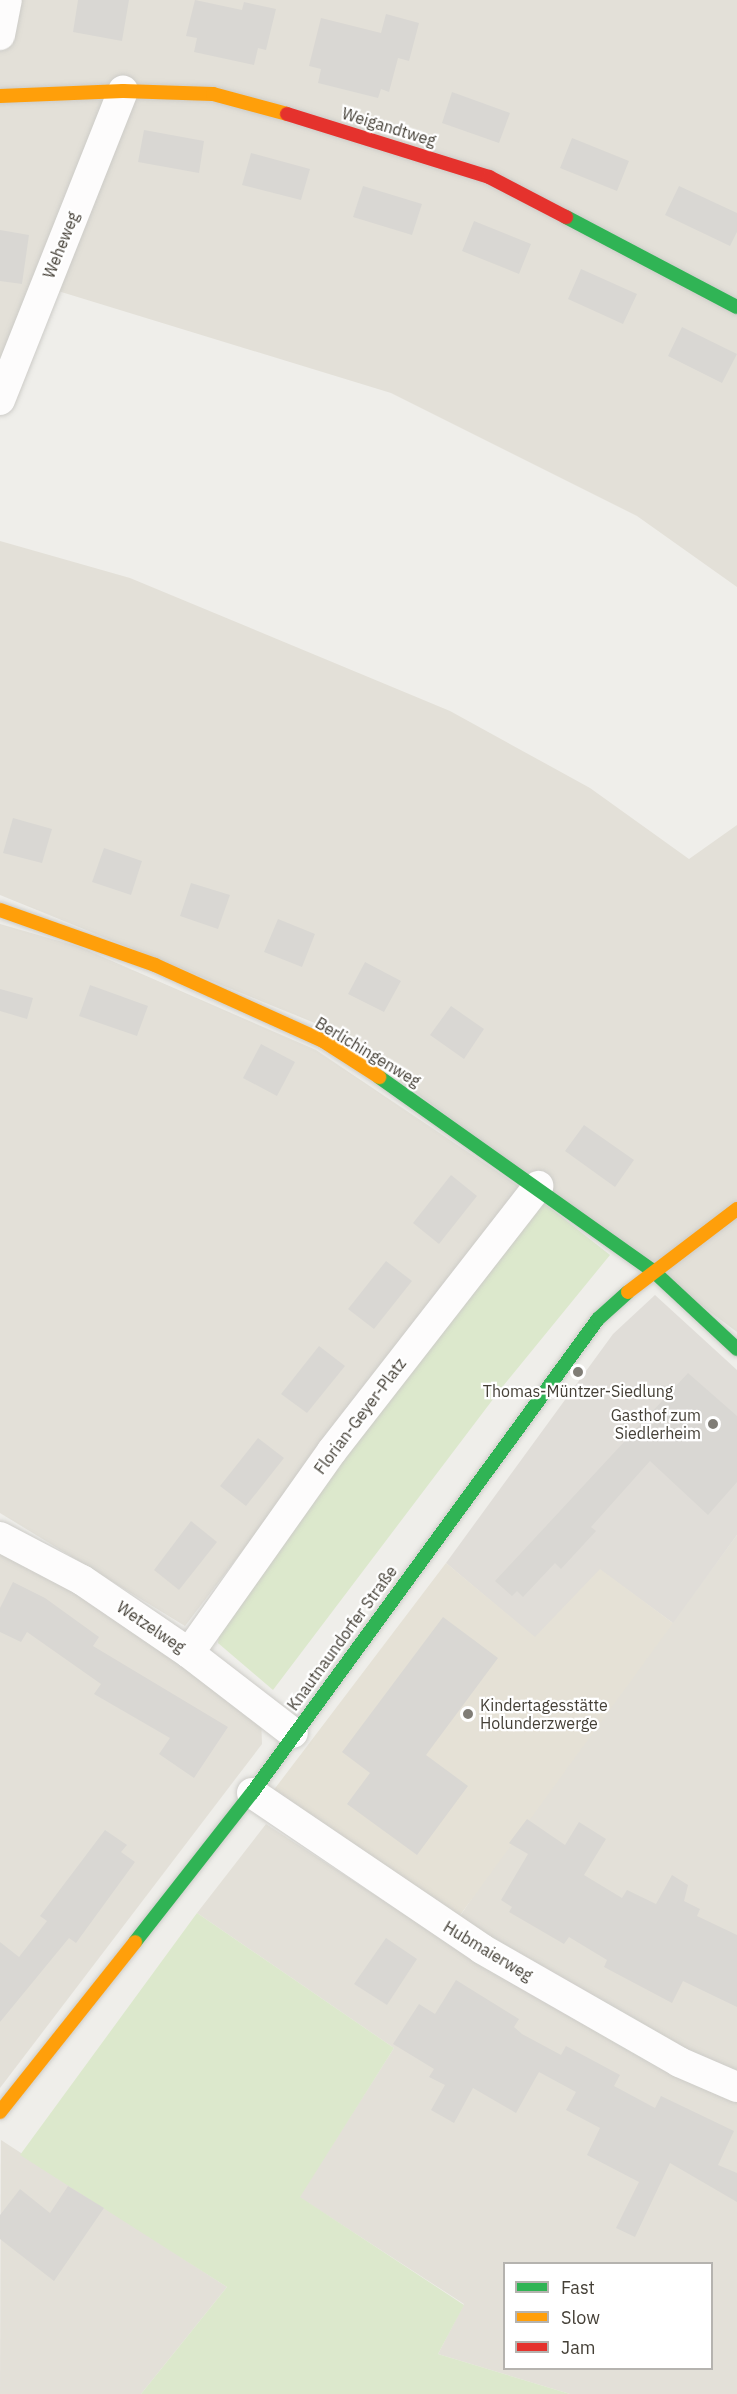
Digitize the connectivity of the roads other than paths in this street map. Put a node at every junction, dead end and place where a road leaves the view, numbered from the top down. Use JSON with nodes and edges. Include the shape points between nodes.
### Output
{"nodes":[{"id":1,"x":8,"y":0,"type":"edge"},
{"id":2,"x":0,"y":35,"type":"edge"},
{"id":3,"x":123,"y":91,"type":"junction"},
{"id":4,"x":0,"y":96,"type":"edge"},
{"id":5,"x":737,"y":307,"type":"edge"},
{"id":6,"x":0,"y":400,"type":"edge"},
{"id":7,"x":0,"y":910,"type":"edge"},
{"id":8,"x":538,"y":1186,"type":"junction"},
{"id":9,"x":737,"y":1209,"type":"edge"},
{"id":10,"x":652,"y":1270,"type":"junction"},
{"id":11,"x":737,"y":1349,"type":"edge"},
{"id":12,"x":0,"y":1537,"type":"edge"},
{"id":13,"x":189,"y":1653,"type":"junction"},
{"id":14,"x":293,"y":1733,"type":"junction"},
{"id":15,"x":252,"y":1793,"type":"junction"},
{"id":16,"x":737,"y":2087,"type":"edge"},
{"id":17,"x":0,"y":2112,"type":"edge"}],
"edges":[{"from":1,"to":2,"type":"street"},
{"from":3,"to":4,"type":"street","name":"Weigandtweg"},
{"from":3,"to":5,"type":"street","name":"Weigandtweg","via":[[213,94],[390,143],[489,177]]},
{"from":3,"to":6,"type":"street","name":"Weheweg"},
{"from":7,"to":8,"type":"street","name":"Berlichingenweg","via":[[155,965],[323,1041]]},
{"from":8,"to":10,"type":"street","name":"Berlichingenweg"},
{"from":8,"to":13,"type":"street","name":"Florian-Geyer-Platz","via":[[332,1450]]},
{"from":9,"to":10,"type":"street","name":"Knautnaundorfer Straße"},
{"from":10,"to":11,"type":"street","name":"Berlichingenweg"},
{"from":10,"to":14,"type":"street","name":"Knautnaundorfer Straße","via":[[598,1319]]},
{"from":12,"to":13,"type":"street","name":"Wetzelweg","via":[[82,1580]]},
{"from":13,"to":14,"type":"street","name":"Wetzelweg"},
{"from":14,"to":15,"type":"street","name":"Knautnaundorfer Straße"},
{"from":15,"to":16,"type":"street","name":"Hubmaierweg","via":[[482,1949],[679,2062]]},
{"from":15,"to":17,"type":"street","name":"Knautnaundorfer Straße"}]}
